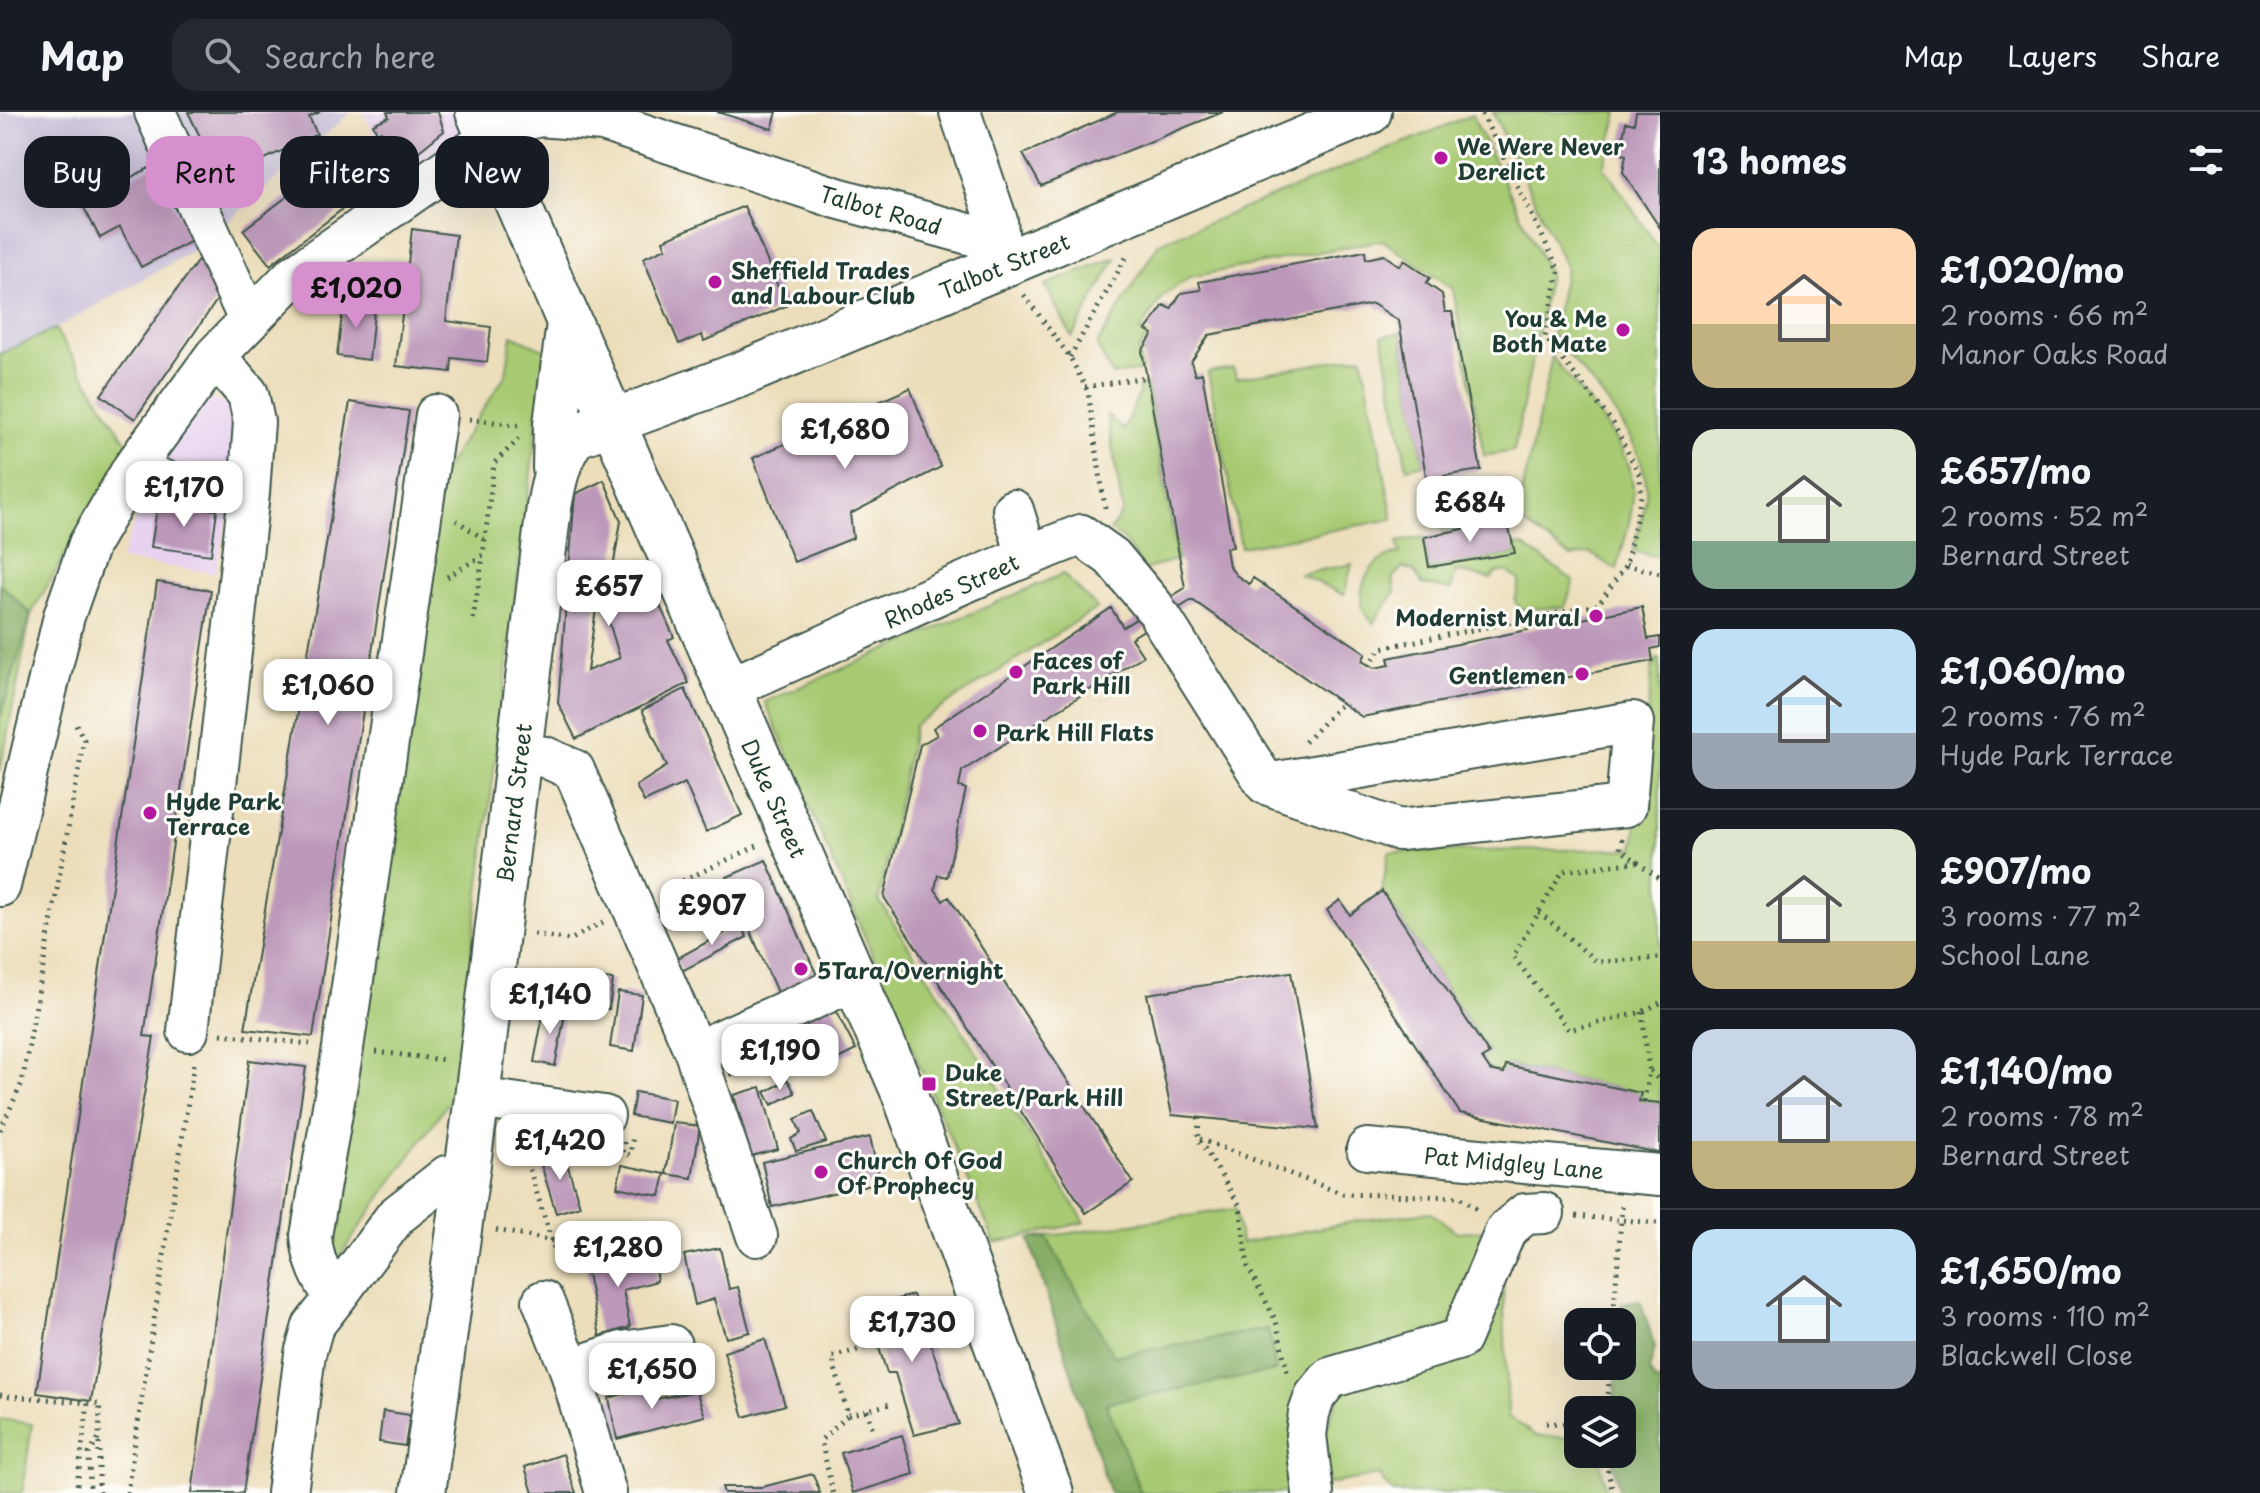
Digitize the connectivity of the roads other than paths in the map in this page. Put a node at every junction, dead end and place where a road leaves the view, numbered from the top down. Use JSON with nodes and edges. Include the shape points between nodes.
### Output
{"nodes":[{"id":1,"x":155,"y":112,"type":"edge"},
{"id":2,"x":960,"y":112,"type":"edge"},
{"id":3,"x":540,"y":114,"type":"edge"},
{"id":4,"x":1357,"y":114,"type":"edge"},
{"id":5,"x":484,"y":125,"type":"edge"},
{"id":6,"x":1000,"y":254,"type":"junction"},
{"id":7,"x":249,"y":320,"type":"junction"},
{"id":8,"x":569,"y":323,"type":"junction"},
{"id":9,"x":215,"y":356,"type":"junction"},
{"id":10,"x":436,"y":415,"type":"road end"},
{"id":11,"x":612,"y":422,"type":"junction"},
{"id":12,"x":552,"y":490,"type":"junction"},
{"id":13,"x":1013,"y":510,"type":"dead end"},
{"id":14,"x":1027,"y":555,"type":"junction"},
{"id":15,"x":727,"y":689,"type":"junction"},
{"id":16,"x":520,"y":753,"type":"junction"},
{"id":17,"x":1266,"y":784,"type":"junction"},
{"id":18,"x":0,"y":886,"type":"edge"},
{"id":19,"x":853,"y":981,"type":"junction"},
{"id":20,"x":188,"y":1031,"type":"road end"},
{"id":21,"x":695,"y":1052,"type":"junction"},
{"id":22,"x":497,"y":1101,"type":"junction"},
{"id":23,"x":604,"y":1116,"type":"dead end"},
{"id":24,"x":1367,"y":1149,"type":"dead end"},
{"id":25,"x":467,"y":1175,"type":"junction"},
{"id":26,"x":1660,"y":1175,"type":"edge"},
{"id":27,"x":1544,"y":1213,"type":"road end"},
{"id":28,"x":757,"y":1236,"type":"dead end"},
{"id":29,"x":335,"y":1298,"type":"junction"},
{"id":30,"x":543,"y":1301,"type":"road end"},
{"id":31,"x":671,"y":1345,"type":"dead end"},
{"id":32,"x":570,"y":1369,"type":"junction"},
{"id":33,"x":287,"y":1493,"type":"edge"},
{"id":34,"x":423,"y":1493,"type":"edge"},
{"id":35,"x":606,"y":1493,"type":"edge"},
{"id":36,"x":1051,"y":1493,"type":"edge"},
{"id":37,"x":1313,"y":1493,"type":"edge"}],
"edges":[{"from":1,"to":7,"type":"street"},
{"from":2,"to":6,"type":"street","via":[[987,186]]},
{"from":3,"to":5,"type":"street","name":"Talbot Road","via":[[509,125]]},
{"from":3,"to":6,"type":"street","name":"Talbot Road","via":[[603,121],[841,183]]},
{"from":4,"to":6,"type":"main road","name":"Talbot Street","via":[[1158,201]]},
{"from":5,"to":7,"type":"street","name":"Talbot Road","via":[[292,277]]},
{"from":5,"to":8,"type":"main road","name":"Duke Street"},
{"from":6,"to":11,"type":"main road","name":"Talbot Street","via":[[739,375]]},
{"from":7,"to":9,"type":"street","name":"Talbot Road"},
{"from":8,"to":11,"type":"main road","name":"Duke Street"},
{"from":8,"to":12,"type":"main road"},
{"from":9,"to":18,"type":"street","name":"Talbot Road","via":[[151,476],[89,544],[49,669]]},
{"from":9,"to":20,"type":"street","via":[[248,394],[254,422]]},
{"from":10,"to":29,"type":"street","via":[[311,1236],[318,1272]]},
{"from":11,"to":12,"type":"main road","name":"Talbot Street","via":[[574,436],[564,449]]},
{"from":11,"to":15,"type":"main road","name":"Duke Street"},
{"from":12,"to":16,"type":"main road","name":"Bernard Street"},
{"from":13,"to":14,"type":"street"},
{"from":14,"to":15,"type":"street","name":"Rhodes Street"},
{"from":14,"to":17,"type":"street","name":"Rhodes Street","via":[[1081,535],[1112,557],[1158,613]]},
{"from":15,"to":19,"type":"main road","name":"Duke Street"},
{"from":16,"to":21,"type":"street","via":[[574,770]]},
{"from":16,"to":22,"type":"main road","name":"Bernard Street","via":[[498,928]]},
{"from":17,"to":17,"type":"street","via":[[1399,830],[1626,806],[1633,722]]},
{"from":19,"to":21,"type":"street"},
{"from":19,"to":36,"type":"main road","name":"Duke Street","via":[[904,1093]]},
{"from":21,"to":28,"type":"street"},
{"from":22,"to":23,"type":"street"},
{"from":22,"to":25,"type":"main road","name":"Bernard Street"},
{"from":24,"to":26,"type":"street","name":"Pat Midgley Lane"},
{"from":25,"to":29,"type":"street","via":[[447,1176],[396,1216]]},
{"from":25,"to":34,"type":"main road","name":"Bernard Street"},
{"from":27,"to":37,"type":"street","via":[[1525,1214],[1506,1230],[1460,1339],[1330,1378],[1315,1396],[1306,1435]]},
{"from":29,"to":33,"type":"street","via":[[313,1326],[305,1354]]},
{"from":30,"to":32,"type":"street"},
{"from":31,"to":32,"type":"street","via":[[622,1352]]},
{"from":32,"to":35,"type":"street"}]}
